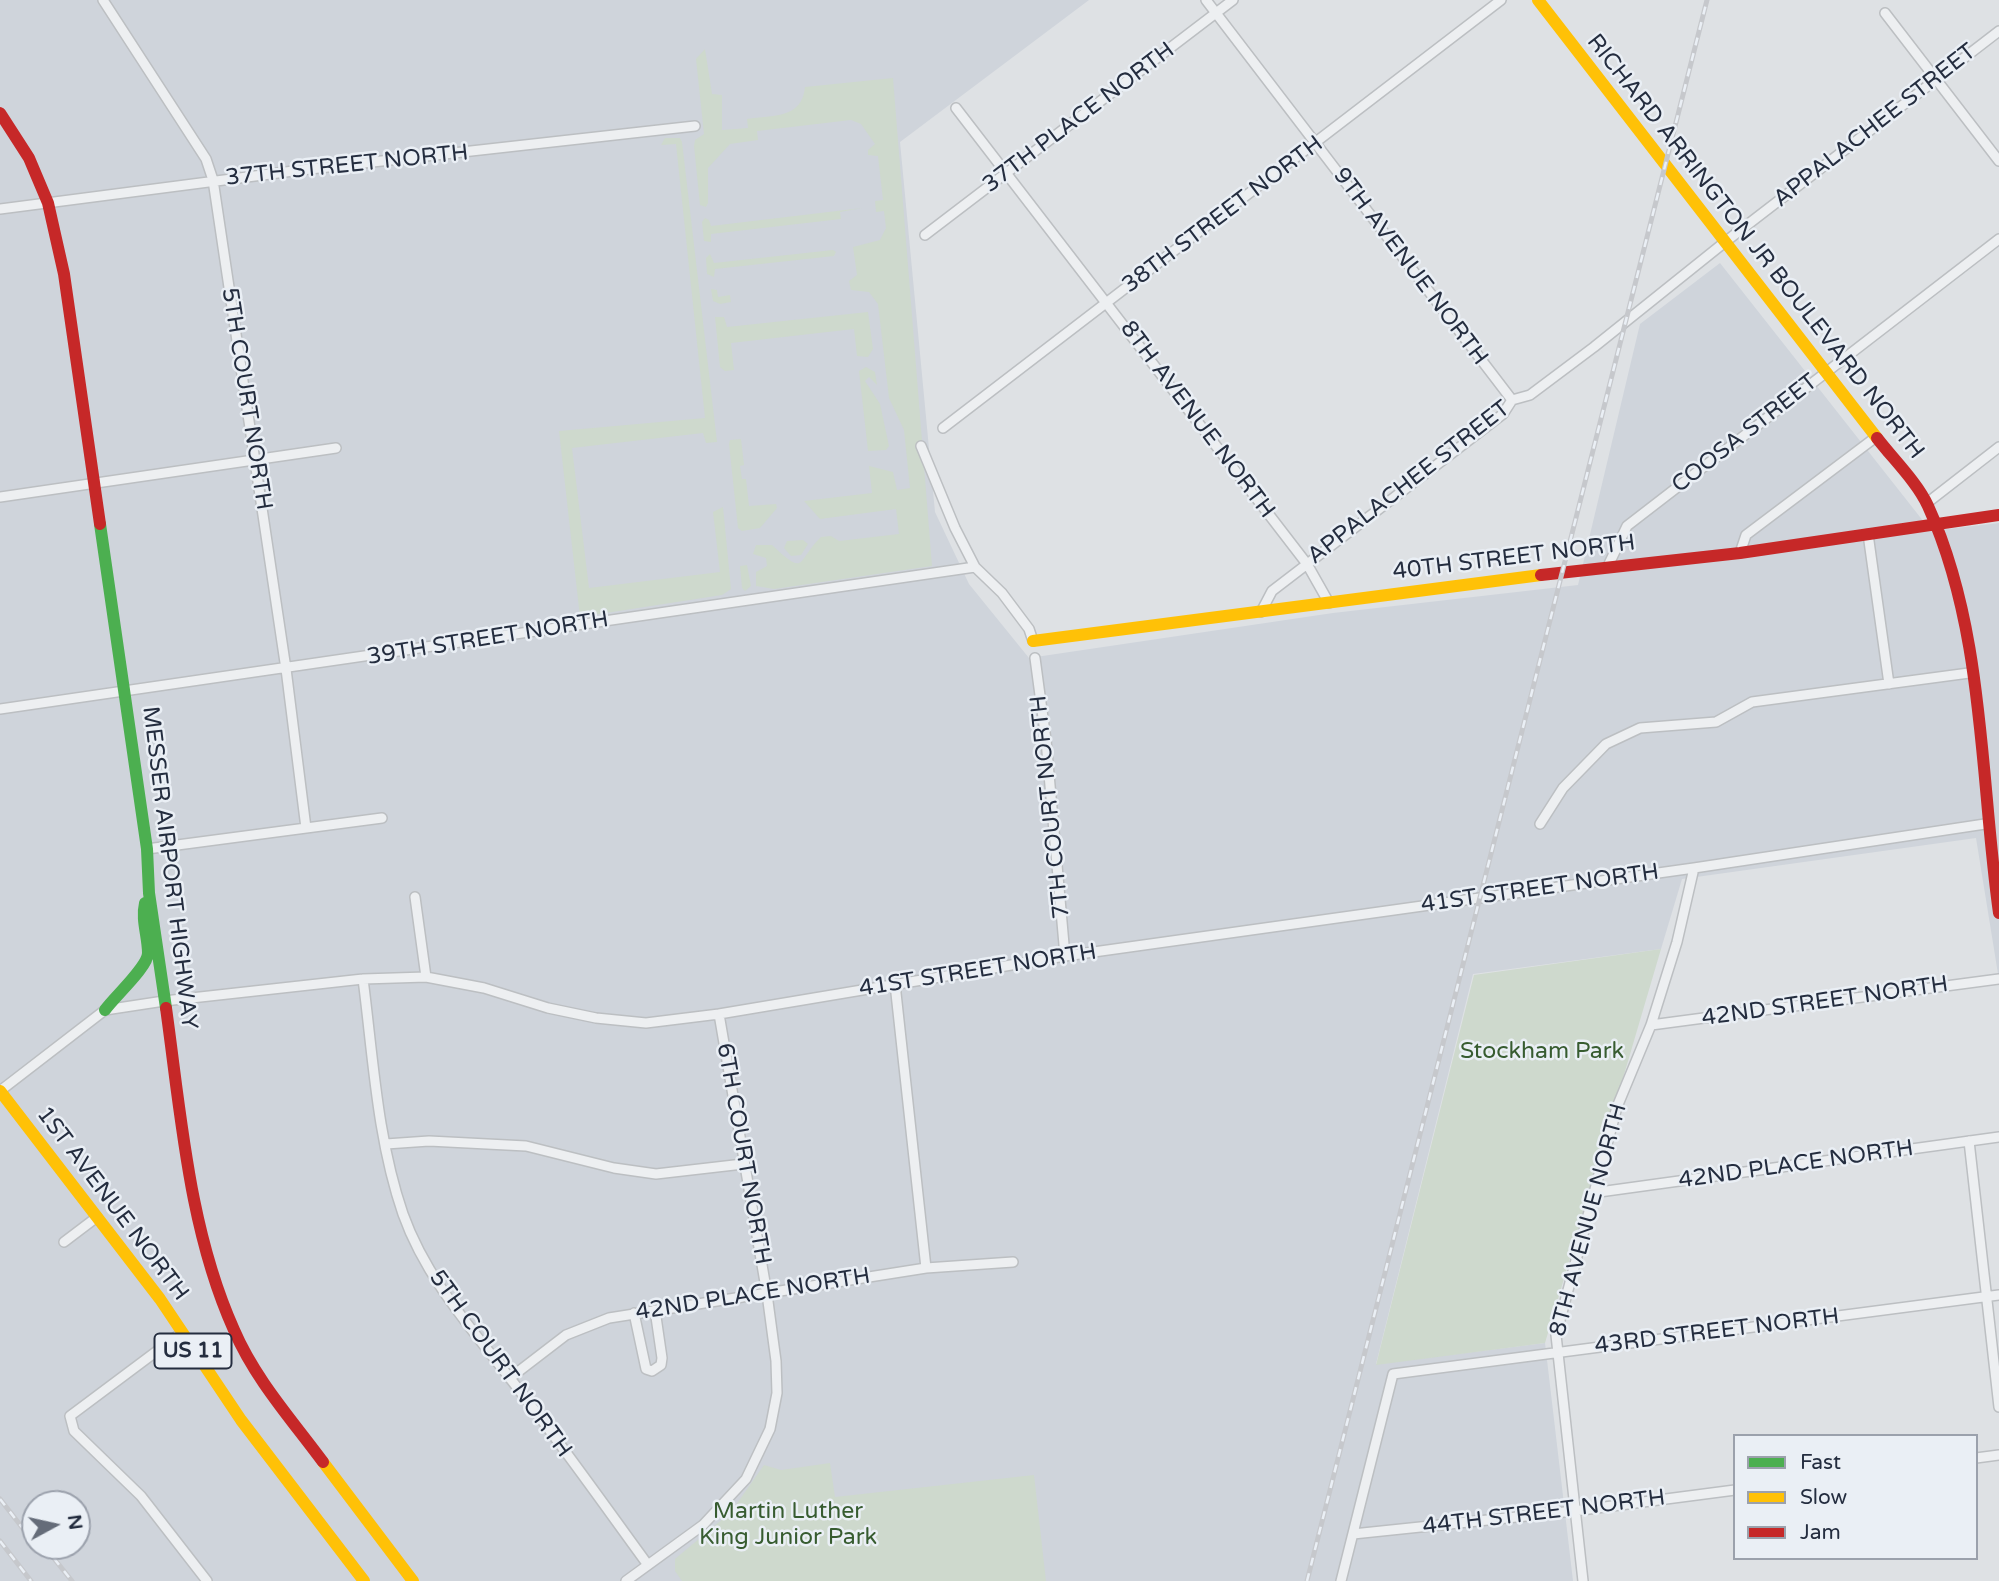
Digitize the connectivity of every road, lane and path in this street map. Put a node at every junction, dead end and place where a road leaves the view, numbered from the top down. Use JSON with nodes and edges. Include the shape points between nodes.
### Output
{"nodes":[{"id":1,"x":103,"y":0,"type":"edge"},
{"id":2,"x":1206,"y":0,"type":"edge"},
{"id":3,"x":1233,"y":0,"type":"edge"},
{"id":4,"x":1501,"y":0,"type":"edge"},
{"id":5,"x":1538,"y":0,"type":"edge"},
{"id":6,"x":1216,"y":13,"type":"junction"},
{"id":7,"x":1885,"y":13,"type":"dead end"},
{"id":8,"x":1999,"y":31,"type":"edge"},
{"id":9,"x":1936,"y":79,"type":"junction"},
{"id":10,"x":956,"y":108,"type":"dead end"},
{"id":11,"x":0,"y":113,"type":"edge"},
{"id":12,"x":695,"y":126,"type":"dead end"},
{"id":13,"x":1316,"y":144,"type":"junction"},
{"id":14,"x":1999,"y":161,"type":"edge"},
{"id":15,"x":1007,"y":173,"type":"junction"},
{"id":16,"x":213,"y":180,"type":"junction"},
{"id":17,"x":48,"y":204,"type":"junction"},
{"id":18,"x":0,"y":209,"type":"edge"},
{"id":19,"x":925,"y":235,"type":"dead end"},
{"id":20,"x":1999,"y":239,"type":"edge"},
{"id":21,"x":1725,"y":242,"type":"junction"},
{"id":22,"x":1108,"y":303,"type":"junction"},
{"id":23,"x":1825,"y":372,"type":"junction"},
{"id":24,"x":1512,"y":400,"type":"junction"},
{"id":25,"x":943,"y":428,"type":"dead end"},
{"id":26,"x":1876,"y":437,"type":"junction"},
{"id":27,"x":921,"y":446,"type":"dead end"},
{"id":28,"x":1999,"y":447,"type":"edge"},
{"id":29,"x":336,"y":448,"type":"dead end"},
{"id":30,"x":256,"y":460,"type":"junction"},
{"id":31,"x":94,"y":484,"type":"junction"},
{"id":32,"x":0,"y":497,"type":"edge"},
{"id":33,"x":1927,"y":503,"type":"junction"},
{"id":34,"x":1999,"y":515,"type":"edge"},
{"id":35,"x":1935,"y":522,"type":"junction"},
{"id":36,"x":1868,"y":534,"type":"junction"},
{"id":37,"x":1740,"y":553,"type":"junction"},
{"id":38,"x":1307,"y":564,"type":"junction"},
{"id":39,"x":1608,"y":566,"type":"junction"},
{"id":40,"x":975,"y":567,"type":"junction"},
{"id":41,"x":1329,"y":603,"type":"junction"},
{"id":42,"x":1261,"y":612,"type":"junction"},
{"id":43,"x":1033,"y":641,"type":"joint"},
{"id":44,"x":1035,"y":658,"type":"dead end"},
{"id":45,"x":286,"y":669,"type":"junction"},
{"id":46,"x":1969,"y":673,"type":"junction"},
{"id":47,"x":1889,"y":684,"type":"junction"},
{"id":48,"x":125,"y":691,"type":"junction"},
{"id":49,"x":0,"y":709,"type":"edge"},
{"id":50,"x":382,"y":818,"type":"dead end"},
{"id":51,"x":1540,"y":824,"type":"dead end"},
{"id":52,"x":1985,"y":824,"type":"junction"},
{"id":53,"x":306,"y":828,"type":"junction"},
{"id":54,"x":147,"y":849,"type":"junction"},
{"id":55,"x":1694,"y":869,"type":"junction"},
{"id":56,"x":149,"y":893,"type":"junction"},
{"id":57,"x":415,"y":897,"type":"dead end"},
{"id":58,"x":1999,"y":914,"type":"edge"},
{"id":59,"x":1065,"y":956,"type":"junction"},
{"id":60,"x":426,"y":978,"type":"junction"},
{"id":61,"x":363,"y":979,"type":"junction"},
{"id":62,"x":1999,"y":979,"type":"edge"},
{"id":63,"x":895,"y":984,"type":"junction"},
{"id":64,"x":164,"y":1001,"type":"junction"},
{"id":65,"x":105,"y":1010,"type":"junction"},
{"id":66,"x":719,"y":1014,"type":"junction"},
{"id":67,"x":1651,"y":1025,"type":"junction"},
{"id":68,"x":0,"y":1091,"type":"edge"},
{"id":69,"x":1999,"y":1137,"type":"edge"},
{"id":70,"x":1969,"y":1141,"type":"junction"},
{"id":71,"x":386,"y":1144,"type":"junction"},
{"id":72,"x":743,"y":1164,"type":"junction"},
{"id":73,"x":1592,"y":1193,"type":"junction"},
{"id":74,"x":97,"y":1217,"type":"junction"},
{"id":75,"x":64,"y":1242,"type":"dead end"},
{"id":76,"x":1013,"y":1262,"type":"dead end"},
{"id":77,"x":926,"y":1268,"type":"junction"},
{"id":78,"x":766,"y":1294,"type":"junction"},
{"id":79,"x":1999,"y":1295,"type":"edge"},
{"id":80,"x":1985,"y":1297,"type":"junction"},
{"id":81,"x":655,"y":1310,"type":"junction"},
{"id":82,"x":634,"y":1313,"type":"junction"},
{"id":83,"x":181,"y":1333,"type":"junction"},
{"id":84,"x":1556,"y":1352,"type":"junction"},
{"id":85,"x":510,"y":1378,"type":"junction"},
{"id":86,"x":1999,"y":1407,"type":"edge"},
{"id":87,"x":1999,"y":1455,"type":"edge"},
{"id":88,"x":1978,"y":1458,"type":"edge"},
{"id":89,"x":1733,"y":1490,"type":"edge"},
{"id":90,"x":1574,"y":1511,"type":"junction"},
{"id":91,"x":1353,"y":1534,"type":"junction"},
{"id":92,"x":648,"y":1564,"type":"junction"},
{"id":93,"x":207,"y":1581,"type":"edge"},
{"id":94,"x":364,"y":1581,"type":"edge"},
{"id":95,"x":413,"y":1581,"type":"edge"},
{"id":96,"x":626,"y":1581,"type":"edge"},
{"id":97,"x":1341,"y":1581,"type":"edge"},
{"id":98,"x":1583,"y":1581,"type":"edge"}],
"edges":[{"from":1,"to":16,"type":"street","name":"5TH COURT NORTH","via":[[205,159]]},
{"from":2,"to":6,"type":"street","name":"9TH AVENUE NORTH"},
{"from":3,"to":6,"type":"street","name":"37TH PLACE NORTH"},
{"from":4,"to":13,"type":"street","name":"38TH STREET NORTH"},
{"from":5,"to":21,"type":"main road","name":"RICHARD ARRINGTON JR BOULEVARD NORTH"},
{"from":6,"to":13,"type":"street","name":"9TH AVENUE NORTH"},
{"from":6,"to":15,"type":"street","name":"37TH PLACE NORTH"},
{"from":7,"to":9,"type":"street"},
{"from":8,"to":9,"type":"street","name":"APPALACHEE STREET"},
{"from":9,"to":14,"type":"street"},
{"from":9,"to":21,"type":"street","name":"APPALACHEE STREET"},
{"from":10,"to":15,"type":"street","name":"8TH AVENUE NORTH"},
{"from":11,"to":17,"type":"main road","name":"MESSER AIRPORT HIGHWAY","via":[[29,158]]},
{"from":12,"to":16,"type":"street","name":"37TH STREET NORTH"},
{"from":13,"to":22,"type":"street","name":"38TH STREET NORTH"},
{"from":13,"to":24,"type":"street","name":"9TH AVENUE NORTH"},
{"from":15,"to":19,"type":"street","name":"37TH PLACE NORTH"},
{"from":15,"to":22,"type":"street","name":"8TH AVENUE NORTH"},
{"from":16,"to":17,"type":"street","name":"37TH STREET NORTH"},
{"from":16,"to":30,"type":"street","name":"5TH COURT NORTH"},
{"from":17,"to":18,"type":"street","name":"37TH STREET NORTH"},
{"from":17,"to":31,"type":"main road","name":"MESSER AIRPORT HIGHWAY","via":[[64,274]]},
{"from":20,"to":23,"type":"street","name":"COOSA STREET"},
{"from":21,"to":23,"type":"main road","name":"RICHARD ARRINGTON JR BOULEVARD NORTH"},
{"from":21,"to":24,"type":"street","name":"APPALACHEE STREET","via":[[1530,395]]},
{"from":22,"to":25,"type":"street","name":"38TH STREET NORTH"},
{"from":22,"to":38,"type":"street","name":"8TH AVENUE NORTH"},
{"from":23,"to":26,"type":"main road","name":"RICHARD ARRINGTON JR BOULEVARD NORTH"},
{"from":23,"to":39,"type":"street","name":"COOSA STREET","via":[[1627,526]]},
{"from":24,"to":38,"type":"street","name":"APPALACHEE STREET","via":[[1503,414]]},
{"from":26,"to":33,"type":"main road","name":"RICHARD ARRINGTON JR BOULEVARD NORTH"},
{"from":26,"to":37,"type":"street","via":[[1746,535]]},
{"from":27,"to":40,"type":"street"},
{"from":28,"to":33,"type":"street"},
{"from":29,"to":30,"type":"street"},
{"from":30,"to":31,"type":"street"},
{"from":30,"to":45,"type":"street","name":"5TH COURT NORTH"},
{"from":31,"to":32,"type":"street"},
{"from":31,"to":48,"type":"main road","name":"MESSER AIRPORT HIGHWAY"},
{"from":33,"to":35,"type":"main road","name":"RICHARD ARRINGTON JR BOULEVARD NORTH"},
{"from":34,"to":35,"type":"main road","name":"40TH STREET NORTH"},
{"from":35,"to":36,"type":"main road","name":"40TH STREET NORTH"},
{"from":35,"to":46,"type":"main road","name":"RICHARD ARRINGTON JR BOULEVARD NORTH","via":[[1952,575]]},
{"from":36,"to":37,"type":"main road","name":"40TH STREET NORTH"},
{"from":36,"to":47,"type":"street"},
{"from":37,"to":39,"type":"main road","name":"40TH STREET NORTH"},
{"from":38,"to":41,"type":"street","name":"8TH AVENUE NORTH"},
{"from":38,"to":42,"type":"street","name":"APPALACHEE STREET","via":[[1272,591]]},
{"from":39,"to":41,"type":"main road","name":"40TH STREET NORTH"},
{"from":40,"to":43,"type":"street","via":[[1002,593]]},
{"from":40,"to":45,"type":"street","name":"39TH STREET NORTH"},
{"from":41,"to":42,"type":"main road","name":"40TH STREET NORTH"},
{"from":42,"to":43,"type":"main road","name":"40TH STREET NORTH"},
{"from":44,"to":59,"type":"street","name":"7TH COURT NORTH"},
{"from":45,"to":48,"type":"street","name":"39TH STREET NORTH"},
{"from":45,"to":53,"type":"street","name":"5TH COURT NORTH"},
{"from":46,"to":47,"type":"street"},
{"from":46,"to":52,"type":"main road","name":"RICHARD ARRINGTON JR BOULEVARD NORTH","via":[[1981,746]]},
{"from":47,"to":51,"type":"street","via":[[1752,702],[1716,722],[1640,727],[1606,744],[1563,788]]},
{"from":48,"to":49,"type":"street","name":"39TH STREET NORTH"},
{"from":48,"to":54,"type":"main road","name":"MESSER AIRPORT HIGHWAY"},
{"from":50,"to":53,"type":"street"},
{"from":52,"to":55,"type":"street","name":"41ST STREET NORTH"},
{"from":52,"to":58,"type":"main road","name":"RICHARD ARRINGTON JR BOULEVARD NORTH"},
{"from":53,"to":54,"type":"street"},
{"from":54,"to":56,"type":"main road","name":"MESSER AIRPORT HIGHWAY"},
{"from":55,"to":59,"type":"street","name":"41ST STREET NORTH"},
{"from":55,"to":67,"type":"street","name":"8TH AVENUE NORTH"},
{"from":56,"to":64,"type":"main road","name":"MESSER AIRPORT HIGHWAY"},
{"from":56,"to":65,"type":"main road","via":[[143,911],[148,956],[142,970]]},
{"from":57,"to":60,"type":"street"},
{"from":59,"to":63,"type":"street","name":"41ST STREET NORTH"},
{"from":60,"to":61,"type":"street","name":"41ST STREET NORTH"},
{"from":60,"to":66,"type":"street","name":"41ST STREET NORTH","via":[[484,988],[596,1018],[646,1023]]},
{"from":61,"to":64,"type":"street","name":"41ST STREET NORTH"},
{"from":61,"to":71,"type":"street","name":"5TH COURT NORTH"},
{"from":62,"to":67,"type":"street","name":"42ND STREET NORTH"},
{"from":63,"to":66,"type":"street","name":"41ST STREET NORTH"},
{"from":63,"to":77,"type":"street"},
{"from":64,"to":65,"type":"street","name":"41ST STREET NORTH"},
{"from":64,"to":95,"type":"main road","name":"MESSER AIRPORT HIGHWAY","via":[[191,1184],[233,1329],[255,1371]]},
{"from":65,"to":68,"type":"street","name":"41ST STREET NORTH"},
{"from":66,"to":72,"type":"street","name":"6TH COURT NORTH"},
{"from":67,"to":73,"type":"street","name":"8TH AVENUE NORTH","via":[[1617,1107]]},
{"from":68,"to":74,"type":"main road","name":"1ST AVENUE NORTH","number":"US 11"},
{"from":69,"to":70,"type":"street","name":"42ND PLACE NORTH"},
{"from":70,"to":73,"type":"street","name":"42ND PLACE NORTH"},
{"from":70,"to":80,"type":"street"},
{"from":71,"to":72,"type":"street","via":[[429,1141],[526,1146],[656,1174]]},
{"from":71,"to":85,"type":"street","name":"5TH COURT NORTH","via":[[403,1216],[427,1266],[460,1317]]},
{"from":72,"to":78,"type":"street","name":"6TH COURT NORTH"},
{"from":73,"to":84,"type":"street","name":"8TH AVENUE NORTH","via":[[1556,1335]]},
{"from":74,"to":75,"type":"street"},
{"from":74,"to":83,"type":"main road","name":"1ST AVENUE NORTH","number":"US 11"},
{"from":76,"to":77,"type":"street","name":"42ND PLACE NORTH"},
{"from":77,"to":78,"type":"street","name":"42ND PLACE NORTH"},
{"from":78,"to":81,"type":"street","name":"42ND PLACE NORTH"},
{"from":78,"to":92,"type":"street","via":[[777,1393],[770,1429],[746,1479],[704,1525]]},
{"from":79,"to":80,"type":"street","name":"43RD STREET NORTH"},
{"from":80,"to":84,"type":"street","name":"43RD STREET NORTH"},
{"from":80,"to":86,"type":"street"},
{"from":81,"to":82,"type":"street","name":"42ND PLACE NORTH"},
{"from":81,"to":82,"type":"street","via":[[662,1365],[652,1371],[642,1362]]},
{"from":82,"to":85,"type":"street","name":"42ND PLACE NORTH","via":[[566,1335]]},
{"from":83,"to":93,"type":"street","via":[[70,1416],[74,1431],[141,1496]]},
{"from":83,"to":94,"type":"main road","name":"1ST AVENUE NORTH","number":"US 11"},
{"from":84,"to":90,"type":"street","name":"8TH AVENUE NORTH"},
{"from":84,"to":91,"type":"street","name":"43RD STREET NORTH","via":[[1393,1374]]},
{"from":85,"to":92,"type":"street","name":"5TH COURT NORTH"},
{"from":87,"to":88,"type":"street"},
{"from":89,"to":90,"type":"street","name":"44TH STREET NORTH"},
{"from":90,"to":91,"type":"street","name":"44TH STREET NORTH"},
{"from":90,"to":98,"type":"street","name":"8TH AVENUE NORTH"},
{"from":91,"to":97,"type":"street"},
{"from":92,"to":96,"type":"street"}]}
